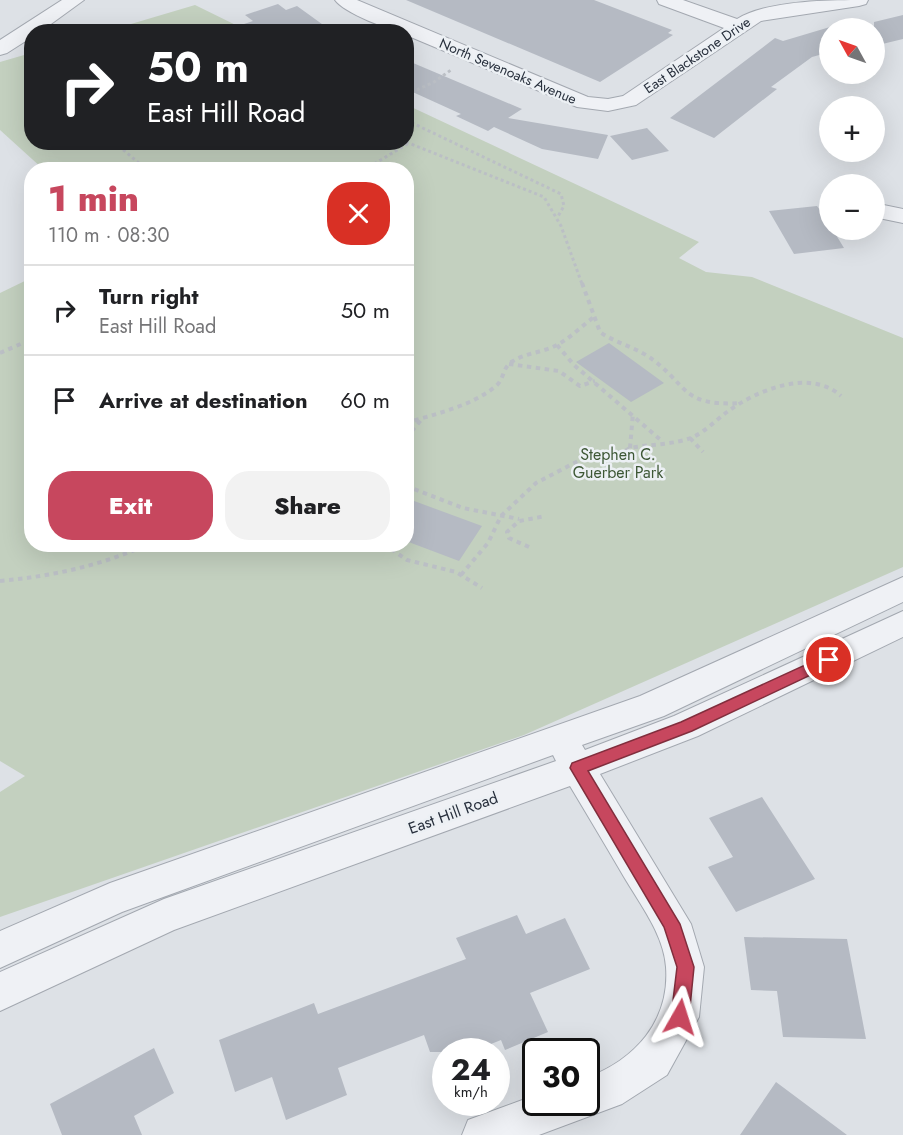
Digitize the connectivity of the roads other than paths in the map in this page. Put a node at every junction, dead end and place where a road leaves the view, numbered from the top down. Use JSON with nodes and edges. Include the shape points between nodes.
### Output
{"nodes":[{"id":1,"x":75,"y":0,"type":"edge"},
{"id":2,"x":344,"y":0,"type":"edge"},
{"id":3,"x":666,"y":0,"type":"edge"},
{"id":4,"x":859,"y":0,"type":"edge"},
{"id":5,"x":39,"y":24,"type":"edge"},
{"id":6,"x":396,"y":24,"type":"edge"},
{"id":7,"x":737,"y":26,"type":"junction"},
{"id":8,"x":414,"y":31,"type":"edge"},
{"id":9,"x":24,"y":34,"type":"edge"},
{"id":10,"x":0,"y":50,"type":"edge"},
{"id":11,"x":608,"y":105,"type":"joint"},
{"id":12,"x":885,"y":212,"type":"edge"},
{"id":13,"x":903,"y":216,"type":"edge"},
{"id":14,"x":903,"y":589,"type":"edge"},
{"id":15,"x":903,"y":623,"type":"edge"},
{"id":16,"x":569,"y":754,"type":"junction"},
{"id":17,"x":0,"y":950,"type":"edge"},
{"id":18,"x":0,"y":992,"type":"edge"},
{"id":19,"x":600,"y":1093,"type":"edge"},
{"id":20,"x":535,"y":1116,"type":"edge"},
{"id":21,"x":483,"y":1135,"type":"edge"}],
"edges":[{"from":1,"to":5,"type":"street"},
{"from":2,"to":6,"type":"street","name":"North Sevenoaks Avenue"},
{"from":3,"to":7,"type":"street"},
{"from":4,"to":7,"type":"street","name":"East Blackstone Drive","via":[[755,16]]},
{"from":7,"to":11,"type":"street","name":"East Blackstone Drive","via":[[637,96]]},
{"from":8,"to":11,"type":"street","name":"North Sevenoaks Avenue","via":[[584,103]]},
{"from":9,"to":10,"type":"street"},
{"from":12,"to":13,"type":"street"},
{"from":14,"to":16,"type":"street","name":"East Hill Road","via":[[652,706]]},
{"from":15,"to":16,"type":"street","name":"East Hill Road","via":[[686,726]]},
{"from":16,"to":17,"type":"street","name":"East Hill Road","via":[[272,840],[110,900]]},
{"from":16,"to":18,"type":"street","name":"East Hill Road","via":[[164,916]]},
{"from":16,"to":19,"type":"street","via":[[672,924],[685,967],[680,1017],[653,1061]]},
{"from":20,"to":21,"type":"street"}]}
